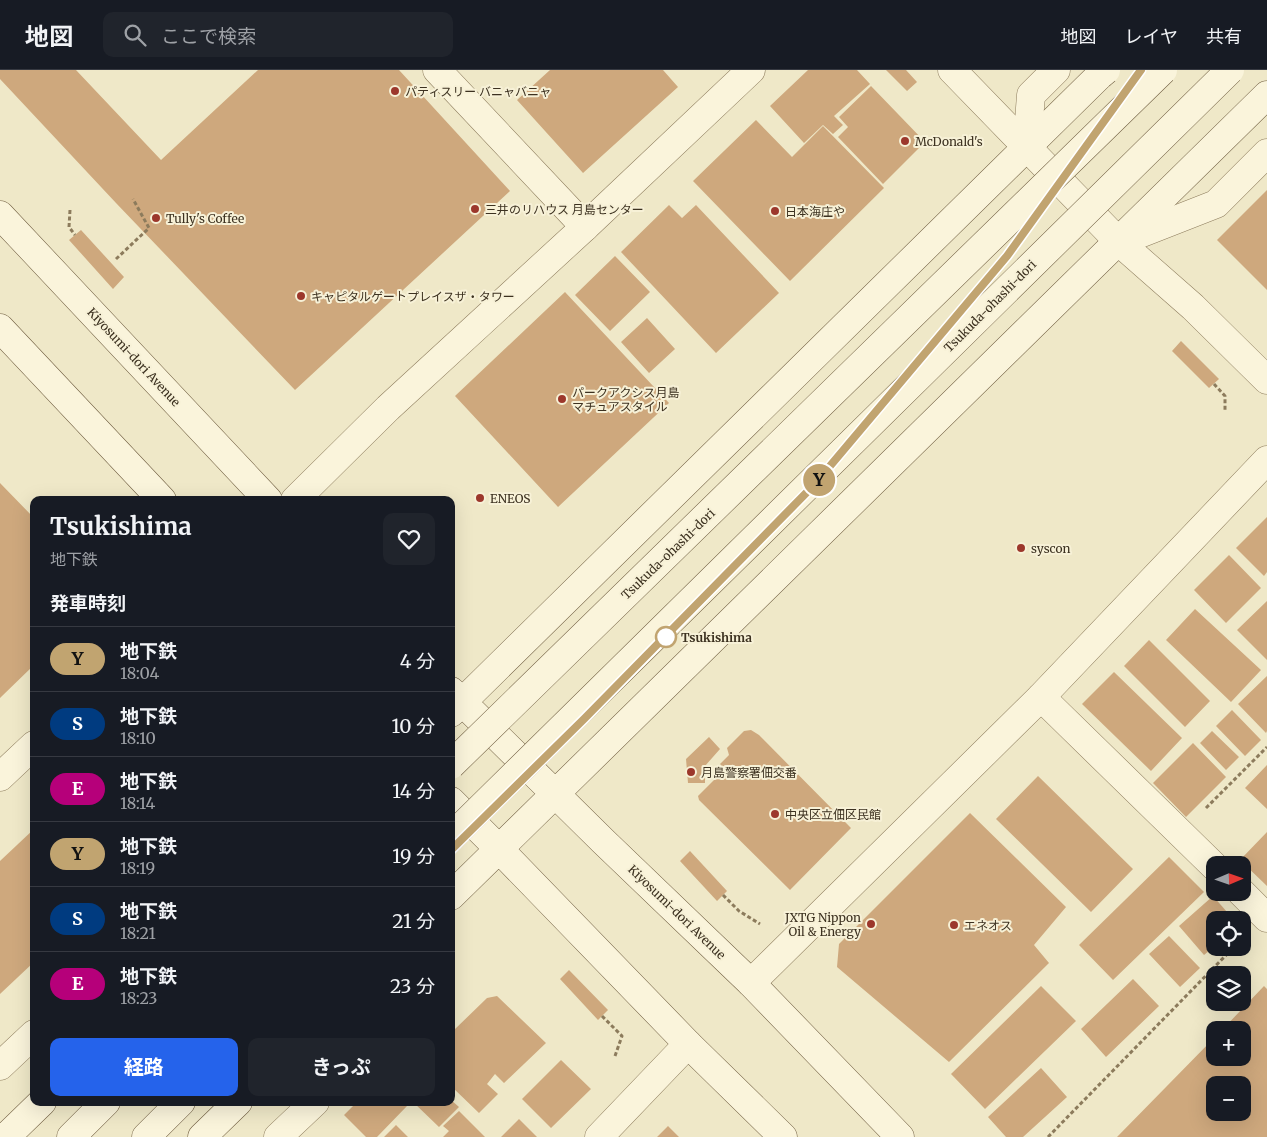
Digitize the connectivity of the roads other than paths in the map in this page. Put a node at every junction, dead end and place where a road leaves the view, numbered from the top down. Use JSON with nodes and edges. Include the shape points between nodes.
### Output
{"nodes":[{"id":1,"x":437,"y":70,"type":"edge"},
{"id":2,"x":751,"y":70,"type":"edge"},
{"id":3,"x":952,"y":70,"type":"edge"},
{"id":4,"x":1056,"y":70,"type":"edge"},
{"id":5,"x":1163,"y":70,"type":"edge"},
{"id":6,"x":1230,"y":70,"type":"edge"},
{"id":7,"x":1103,"y":72,"type":"edge"},
{"id":8,"x":1267,"y":95,"type":"edge"},
{"id":9,"x":1027,"y":147,"type":"junction"},
{"id":10,"x":1267,"y":153,"type":"edge"},
{"id":11,"x":0,"y":214,"type":"edge"},
{"id":12,"x":585,"y":227,"type":"junction"},
{"id":13,"x":1119,"y":242,"type":"junction"},
{"id":14,"x":0,"y":328,"type":"edge"},
{"id":15,"x":1267,"y":380,"type":"edge"},
{"id":16,"x":1267,"y":460,"type":"edge"},
{"id":17,"x":158,"y":496,"type":"edge"},
{"id":18,"x":264,"y":496,"type":"edge"},
{"id":19,"x":299,"y":496,"type":"edge"},
{"id":20,"x":1041,"y":697,"type":"junction"},
{"id":21,"x":455,"y":702,"type":"edge"},
{"id":22,"x":30,"y":749,"type":"edge"},
{"id":23,"x":455,"y":761,"type":"edge"},
{"id":24,"x":0,"y":777,"type":"edge"},
{"id":25,"x":555,"y":794,"type":"junction"},
{"id":26,"x":455,"y":805,"type":"edge"},
{"id":27,"x":455,"y":833,"type":"edge"},
{"id":28,"x":499,"y":848,"type":"junction"},
{"id":29,"x":1206,"y":858,"type":"edge"},
{"id":30,"x":455,"y":892,"type":"edge"},
{"id":31,"x":1250,"y":901,"type":"edge"},
{"id":32,"x":1267,"y":918,"type":"edge"},
{"id":33,"x":751,"y":983,"type":"junction"},
{"id":34,"x":30,"y":1038,"type":"edge"},
{"id":35,"x":688,"y":1044,"type":"junction"},
{"id":36,"x":0,"y":1066,"type":"edge"},
{"id":37,"x":38,"y":1106,"type":"edge"},
{"id":38,"x":102,"y":1106,"type":"edge"},
{"id":39,"x":177,"y":1106,"type":"edge"},
{"id":40,"x":234,"y":1106,"type":"edge"},
{"id":41,"x":311,"y":1106,"type":"edge"},
{"id":42,"x":6,"y":1137,"type":"edge"},
{"id":43,"x":70,"y":1137,"type":"edge"},
{"id":44,"x":146,"y":1137,"type":"edge"},
{"id":45,"x":202,"y":1137,"type":"edge"},
{"id":46,"x":278,"y":1137,"type":"edge"},
{"id":47,"x":599,"y":1137,"type":"edge"},
{"id":48,"x":783,"y":1137,"type":"edge"},
{"id":49,"x":900,"y":1137,"type":"edge"}],
"edges":[{"from":1,"to":12,"type":"main road"},
{"from":2,"to":12,"type":"main road"},
{"from":3,"to":9,"type":"main road"},
{"from":4,"to":9,"type":"main road","via":[[1031,95]]},
{"from":5,"to":23,"type":"main road","name":"Tsukuda-ohashi-dori","bridge":true},
{"from":6,"to":27,"type":"main road","name":"Tsukuda-ohashi-dori","bridge":true},
{"from":7,"to":9,"type":"main road"},
{"from":8,"to":13,"type":"main road"},
{"from":9,"to":13,"type":"main road"},
{"from":9,"to":21,"type":"main road"},
{"from":10,"to":13,"type":"main road","via":[[1216,204]]},
{"from":11,"to":18,"type":"main road","name":"Kiyosumi-dori Avenue"},
{"from":12,"to":19,"type":"main road","via":[[388,408]]},
{"from":13,"to":15,"type":"main road","via":[[1193,307]]},
{"from":13,"to":25,"type":"main road"},
{"from":14,"to":17,"type":"main road"},
{"from":16,"to":20,"type":"main road"},
{"from":20,"to":29,"type":"main road"},
{"from":20,"to":33,"type":"main road"},
{"from":21,"to":25,"type":"main road","name":"Kiyosumi-dori Avenue"},
{"from":22,"to":24,"type":"main road"},
{"from":25,"to":28,"type":"main road"},
{"from":25,"to":33,"type":"main road","name":"Kiyosumi-dori Avenue"},
{"from":26,"to":28,"type":"main road"},
{"from":28,"to":30,"type":"main road"},
{"from":28,"to":35,"type":"main road"},
{"from":31,"to":32,"type":"main road"},
{"from":33,"to":49,"type":"main road","name":"Kiyosumi-dori Avenue"},
{"from":34,"to":36,"type":"main road"},
{"from":35,"to":47,"type":"main road"},
{"from":35,"to":48,"type":"main road"},
{"from":37,"to":42,"type":"main road"},
{"from":38,"to":43,"type":"main road"},
{"from":39,"to":44,"type":"main road"},
{"from":40,"to":45,"type":"main road"},
{"from":41,"to":46,"type":"main road"}]}
